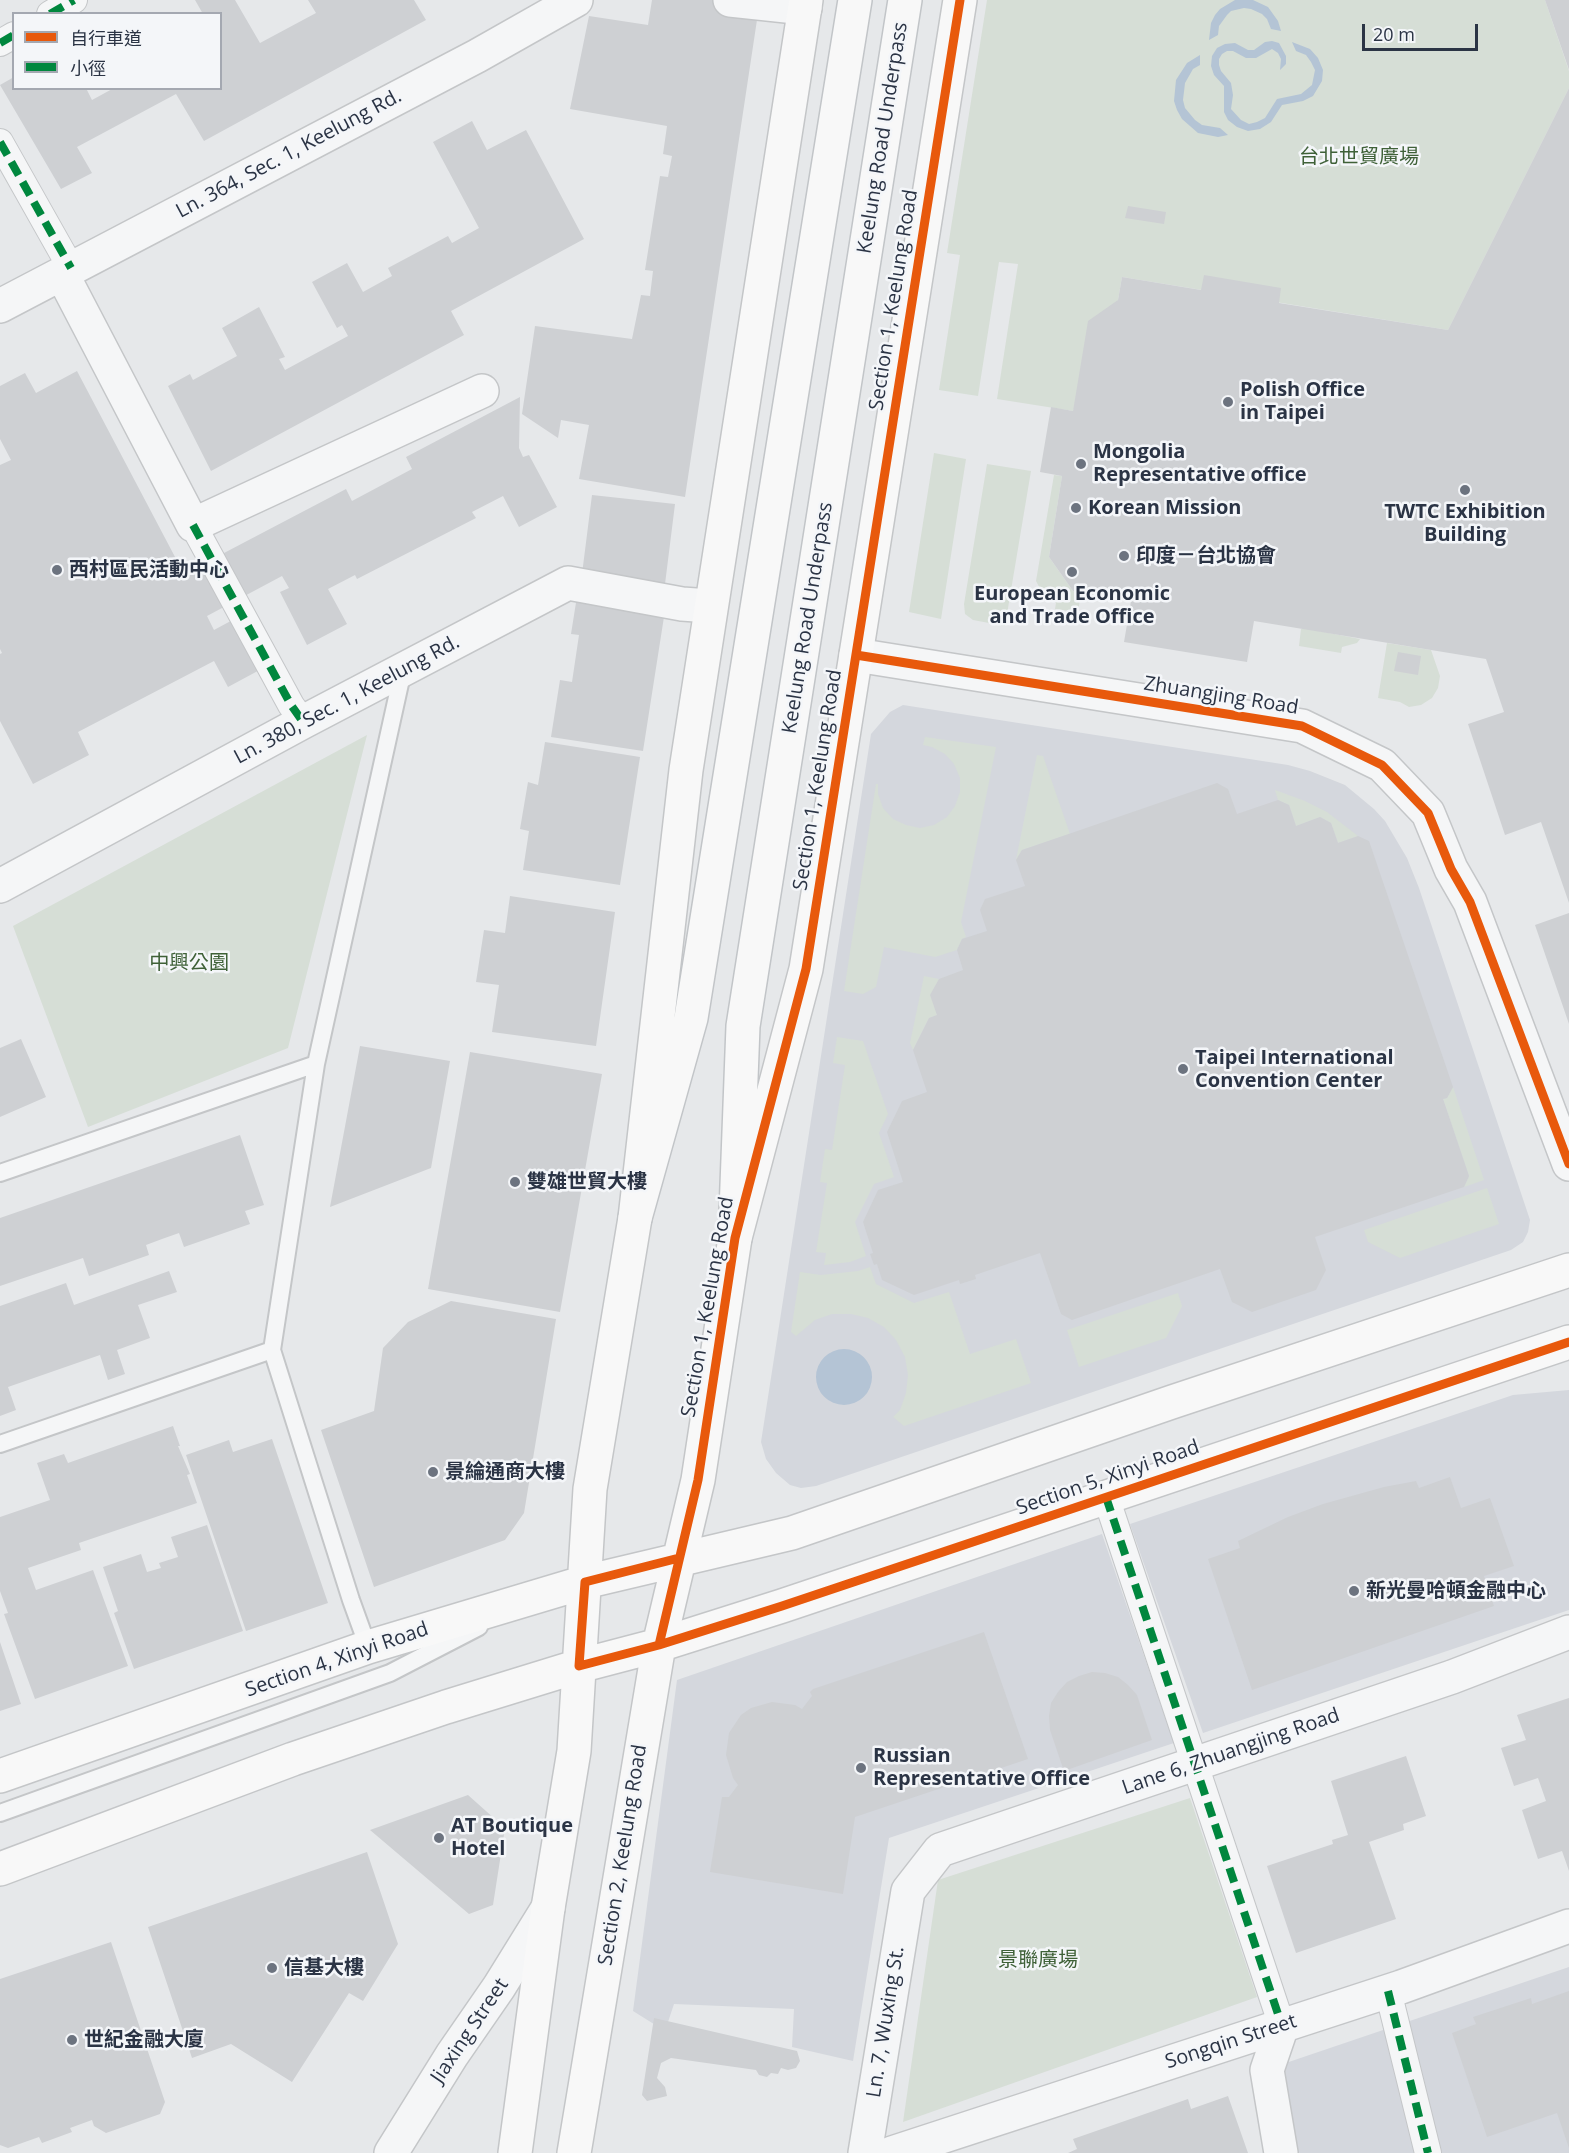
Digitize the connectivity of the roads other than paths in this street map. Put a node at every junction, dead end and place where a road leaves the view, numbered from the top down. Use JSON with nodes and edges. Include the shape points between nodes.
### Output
{"nodes":[{"id":1,"x":74,"y":0,"type":"edge"},
{"id":2,"x":576,"y":0,"type":"edge"},
{"id":3,"x":730,"y":0,"type":"edge"},
{"id":4,"x":855,"y":0,"type":"edge"},
{"id":5,"x":905,"y":0,"type":"edge"},
{"id":6,"x":960,"y":0,"type":"edge"},
{"id":7,"x":806,"y":4,"type":"edge"},
{"id":8,"x":53,"y":12,"type":"edge"},
{"id":9,"x":0,"y":142,"type":"edge"},
{"id":10,"x":66,"y":271,"type":"junction"},
{"id":11,"x":0,"y":306,"type":"edge"},
{"id":12,"x":482,"y":391,"type":"dead end"},
{"id":13,"x":193,"y":525,"type":"junction"},
{"id":14,"x":710,"y":606,"type":"junction"},
{"id":15,"x":856,"y":655,"type":"junction"},
{"id":16,"x":403,"y":669,"type":"junction"},
{"id":17,"x":303,"y":722,"type":"junction"},
{"id":18,"x":1,"y":883,"type":"edge"},
{"id":19,"x":316,"y":1064,"type":"junction"},
{"id":20,"x":1569,"y":1164,"type":"edge"},
{"id":21,"x":0,"y":1173,"type":"edge"},
{"id":22,"x":635,"y":1218,"type":"junction"},
{"id":23,"x":735,"y":1238,"type":"junction"},
{"id":24,"x":1569,"y":1270,"type":"edge"},
{"id":25,"x":1569,"y":1342,"type":"edge"},
{"id":26,"x":272,"y":1350,"type":"junction"},
{"id":27,"x":0,"y":1444,"type":"edge"},
{"id":28,"x":1106,"y":1497,"type":"junction"},
{"id":29,"x":679,"y":1558,"type":"junction"},
{"id":30,"x":585,"y":1582,"type":"junction"},
{"id":31,"x":1569,"y":1632,"type":"edge"},
{"id":32,"x":659,"y":1645,"type":"junction"},
{"id":33,"x":368,"y":1647,"type":"junction"},
{"id":34,"x":579,"y":1666,"type":"junction"},
{"id":35,"x":1195,"y":1764,"type":"junction"},
{"id":36,"x":0,"y":1776,"type":"edge"},
{"id":37,"x":0,"y":1813,"type":"edge"},
{"id":38,"x":0,"y":1869,"type":"edge"},
{"id":39,"x":908,"y":1891,"type":"joint"},
{"id":40,"x":548,"y":1908,"type":"junction"},
{"id":41,"x":1569,"y":1926,"type":"edge"},
{"id":42,"x":1388,"y":1991,"type":"junction"},
{"id":43,"x":1282,"y":2026,"type":"junction"},
{"id":44,"x":391,"y":2153,"type":"edge"},
{"id":45,"x":515,"y":2153,"type":"edge"},
{"id":46,"x":574,"y":2153,"type":"edge"},
{"id":47,"x":865,"y":2153,"type":"edge"},
{"id":48,"x":891,"y":2153,"type":"edge"},
{"id":49,"x":1281,"y":2153,"type":"edge"},
{"id":50,"x":1428,"y":2153,"type":"edge"}],
"edges":[{"from":1,"to":8,"type":"street"},
{"from":2,"to":10,"type":"street","name":"Ln. 364, Sec. 1, Keelung Rd."},
{"from":3,"to":7,"type":"street"},
{"from":4,"to":22,"type":"main road","via":[[691,1018]]},
{"from":5,"to":23,"type":"main road","name":"Keelung Road Underpass","via":[[743,1026]]},
{"from":6,"to":15,"type":"main road","name":"Section 1, Keelung Road"},
{"from":7,"to":14,"type":"main road"},
{"from":9,"to":10,"type":"street"},
{"from":10,"to":11,"type":"street","name":"Ln. 364, Sec. 1, Keelung Rd."},
{"from":10,"to":13,"type":"street"},
{"from":12,"to":13,"type":"street"},
{"from":13,"to":17,"type":"street"},
{"from":14,"to":16,"type":"street","name":"Ln. 380, Sec. 1, Keelung Rd.","via":[[568,583]]},
{"from":14,"to":22,"type":"main road","via":[[686,770]]},
{"from":15,"to":20,"type":"street","name":"Zhuangjing Road","via":[[1302,726],[1382,765],[1428,813],[1450,869],[1470,902]]},
{"from":15,"to":23,"type":"main road","name":"Section 1, Keelung Road","via":[[806,969]]},
{"from":16,"to":17,"type":"street","name":"Ln. 380, Sec. 1, Keelung Rd."},
{"from":16,"to":19,"type":"lane"},
{"from":17,"to":18,"type":"street","name":"Ln. 380, Sec. 1, Keelung Rd."},
{"from":19,"to":21,"type":"lane"},
{"from":19,"to":26,"type":"lane"},
{"from":22,"to":30,"type":"main road","via":[[590,1489]]},
{"from":23,"to":29,"type":"main road","name":"Section 1, Keelung Road","via":[[698,1480]]},
{"from":24,"to":29,"type":"main road","via":[[792,1533]]},
{"from":25,"to":28,"type":"main road","name":"Section 5, Xinyi Road"},
{"from":26,"to":27,"type":"lane"},
{"from":26,"to":33,"type":"lane"},
{"from":28,"to":32,"type":"main road","name":"Section 5, Xinyi Road"},
{"from":28,"to":35,"type":"street"},
{"from":29,"to":30,"type":"main road","name":"Section 4, Xinyi Road"},
{"from":29,"to":32,"type":"main road","name":"Section 2, Keelung Road"},
{"from":30,"to":33,"type":"main road","name":"Section 4, Xinyi Road"},
{"from":30,"to":34,"type":"main road"},
{"from":30,"to":37,"type":"lane","via":[[488,1622],[390,1673]]},
{"from":31,"to":35,"type":"street","name":"Lane 6, Zhuangjing Road","via":[[1452,1677]]},
{"from":32,"to":34,"type":"main road"},
{"from":32,"to":46,"type":"main road","name":"Section 2, Keelung Road"},
{"from":33,"to":36,"type":"main road","name":"Section 4, Xinyi Road"},
{"from":34,"to":38,"type":"main road","via":[[489,1692],[293,1759]]},
{"from":34,"to":40,"type":"main road","via":[[574,1751]]},
{"from":35,"to":39,"type":"street","name":"Lane 6, Zhuangjing Road","via":[[940,1850]]},
{"from":35,"to":43,"type":"street"},
{"from":39,"to":47,"type":"street","name":"Ln. 7, Wuxing St."},
{"from":40,"to":44,"type":"street","name":"Jiaxing Street"},
{"from":40,"to":45,"type":"main road"},
{"from":41,"to":42,"type":"street","name":"Songqin Street"},
{"from":42,"to":43,"type":"street","name":"Songqin Street"},
{"from":42,"to":50,"type":"street"},
{"from":43,"to":48,"type":"street","name":"Songqin Street"},
{"from":43,"to":49,"type":"street","via":[[1268,2070]]}]}
